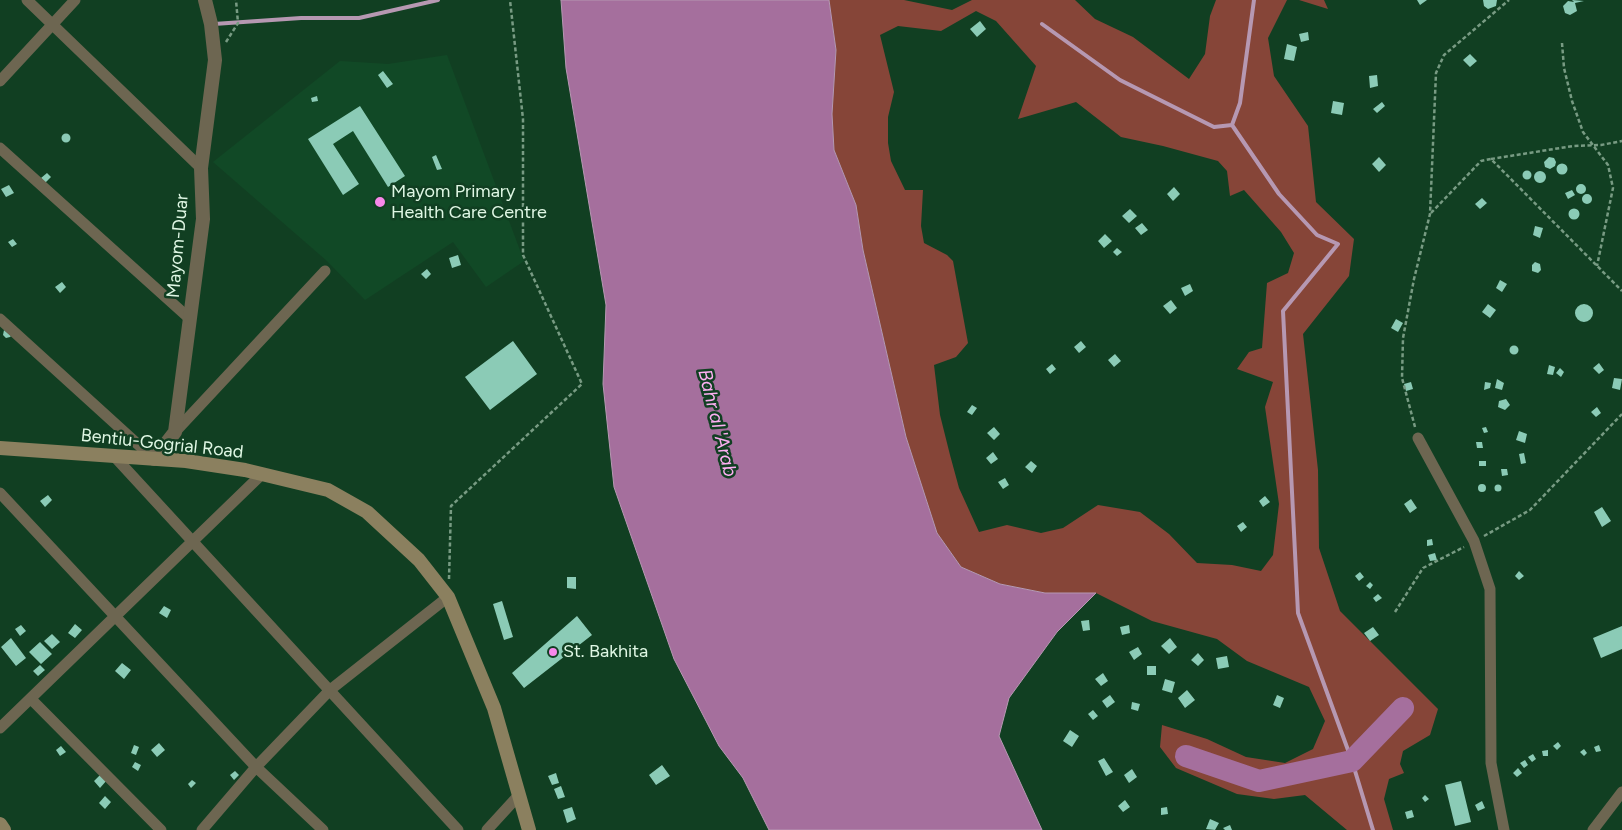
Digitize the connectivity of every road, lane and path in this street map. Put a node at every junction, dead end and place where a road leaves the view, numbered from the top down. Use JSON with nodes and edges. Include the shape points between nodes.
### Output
{"nodes":[{"id":1,"x":27,"y":0,"type":"edge"},
{"id":2,"x":75,"y":0,"type":"edge"},
{"id":3,"x":206,"y":0,"type":"edge"},
{"id":4,"x":236,"y":0,"type":"edge"},
{"id":5,"x":510,"y":0,"type":"edge"},
{"id":6,"x":1509,"y":0,"type":"edge"},
{"id":7,"x":52,"y":24,"type":"junction"},
{"id":8,"x":1562,"y":43,"type":"dead end"},
{"id":9,"x":214,"y":60,"type":"junction"},
{"id":10,"x":0,"y":81,"type":"edge"},
{"id":11,"x":1622,"y":141,"type":"edge"},
{"id":12,"x":1594,"y":145,"type":"junction"},
{"id":13,"x":0,"y":148,"type":"edge"},
{"id":14,"x":1490,"y":159,"type":"junction"},
{"id":15,"x":202,"y":168,"type":"junction"},
{"id":16,"x":1430,"y":214,"type":"junction"},
{"id":17,"x":1597,"y":266,"type":"junction"},
{"id":18,"x":325,"y":271,"type":"dead end"},
{"id":19,"x":1622,"y":291,"type":"edge"},
{"id":20,"x":0,"y":318,"type":"edge"},
{"id":21,"x":190,"y":319,"type":"junction"},
{"id":22,"x":1622,"y":414,"type":"edge"},
{"id":23,"x":175,"y":432,"type":"junction"},
{"id":24,"x":1418,"y":438,"type":"joint"},
{"id":25,"x":0,"y":448,"type":"edge"},
{"id":26,"x":114,"y":456,"type":"junction"},
{"id":27,"x":154,"y":459,"type":"junction"},
{"id":28,"x":262,"y":474,"type":"junction"},
{"id":29,"x":0,"y":493,"type":"edge"},
{"id":30,"x":1474,"y":541,"type":"junction"},
{"id":31,"x":192,"y":542,"type":"junction"},
{"id":32,"x":448,"y":597,"type":"junction"},
{"id":33,"x":1396,"y":612,"type":"dead end"},
{"id":34,"x":116,"y":616,"type":"junction"},
{"id":35,"x":330,"y":690,"type":"junction"},
{"id":36,"x":30,"y":698,"type":"junction"},
{"id":37,"x":0,"y":728,"type":"edge"},
{"id":38,"x":256,"y":767,"type":"junction"},
{"id":39,"x":1622,"y":792,"type":"edge"},
{"id":40,"x":519,"y":795,"type":"junction"},
{"id":41,"x":0,"y":824,"type":"edge"},
{"id":42,"x":4,"y":830,"type":"edge"},
{"id":43,"x":161,"y":830,"type":"edge"},
{"id":44,"x":202,"y":830,"type":"edge"},
{"id":45,"x":323,"y":830,"type":"edge"},
{"id":46,"x":458,"y":830,"type":"edge"},
{"id":47,"x":487,"y":830,"type":"edge"},
{"id":48,"x":529,"y":830,"type":"edge"},
{"id":49,"x":1504,"y":830,"type":"edge"},
{"id":50,"x":1593,"y":830,"type":"edge"}],
"edges":[{"from":1,"to":7,"type":"street"},
{"from":2,"to":7,"type":"street"},
{"from":3,"to":9,"type":"street","name":"Mayom-Duar"},
{"from":4,"to":9,"type":"path","via":[[238,23]]},
{"from":5,"to":32,"type":"path","via":[[523,119],[523,255],[582,384],[451,506]]},
{"from":6,"to":16,"type":"path","via":[[1444,55],[1436,72]]},
{"from":7,"to":10,"type":"street"},
{"from":7,"to":15,"type":"street"},
{"from":8,"to":12,"type":"path","via":[[1572,101],[1583,132]]},
{"from":9,"to":15,"type":"street","name":"Mayom-Duar"},
{"from":11,"to":12,"type":"path"},
{"from":12,"to":14,"type":"path"},
{"from":12,"to":17,"type":"path","via":[[1608,165],[1613,188]]},
{"from":13,"to":21,"type":"street"},
{"from":14,"to":16,"type":"path","via":[[1481,161]]},
{"from":14,"to":17,"type":"path"},
{"from":15,"to":21,"type":"street","name":"Mayom-Duar","via":[[203,219]]},
{"from":16,"to":24,"type":"path","via":[[1403,338],[1402,378]]},
{"from":17,"to":19,"type":"path"},
{"from":18,"to":23,"type":"street"},
{"from":20,"to":27,"type":"street"},
{"from":21,"to":23,"type":"street","name":"Mayom-Duar"},
{"from":22,"to":30,"type":"path","via":[[1530,510]]},
{"from":23,"to":27,"type":"street"},
{"from":24,"to":30,"type":"street"},
{"from":25,"to":26,"type":"main road","name":"Bentiu-Gogrial Road"},
{"from":26,"to":27,"type":"main road","name":"Bentiu-Gogrial Road"},
{"from":26,"to":31,"type":"street"},
{"from":27,"to":28,"type":"main road","name":"Bentiu-Gogrial Road","via":[[201,463]]},
{"from":28,"to":31,"type":"street"},
{"from":28,"to":32,"type":"main road","name":"Bentiu-Gogrial Road","via":[[328,490],[367,512],[419,560]]},
{"from":29,"to":34,"type":"street"},
{"from":30,"to":33,"type":"path","via":[[1422,568]]},
{"from":30,"to":49,"type":"street","via":[[1490,590],[1491,763]]},
{"from":31,"to":34,"type":"street"},
{"from":31,"to":35,"type":"street"},
{"from":32,"to":35,"type":"street"},
{"from":32,"to":40,"type":"main road","name":"Bentiu-Gogrial Road","via":[[494,708]]},
{"from":34,"to":36,"type":"street"},
{"from":34,"to":38,"type":"street"},
{"from":35,"to":38,"type":"street"},
{"from":35,"to":46,"type":"street"},
{"from":36,"to":37,"type":"street"},
{"from":36,"to":43,"type":"street"},
{"from":38,"to":44,"type":"street"},
{"from":38,"to":45,"type":"street"},
{"from":39,"to":50,"type":"street"},
{"from":40,"to":47,"type":"street"},
{"from":40,"to":48,"type":"main road","name":"Bentiu-Gogrial Road"},
{"from":41,"to":42,"type":"main road"}]}
